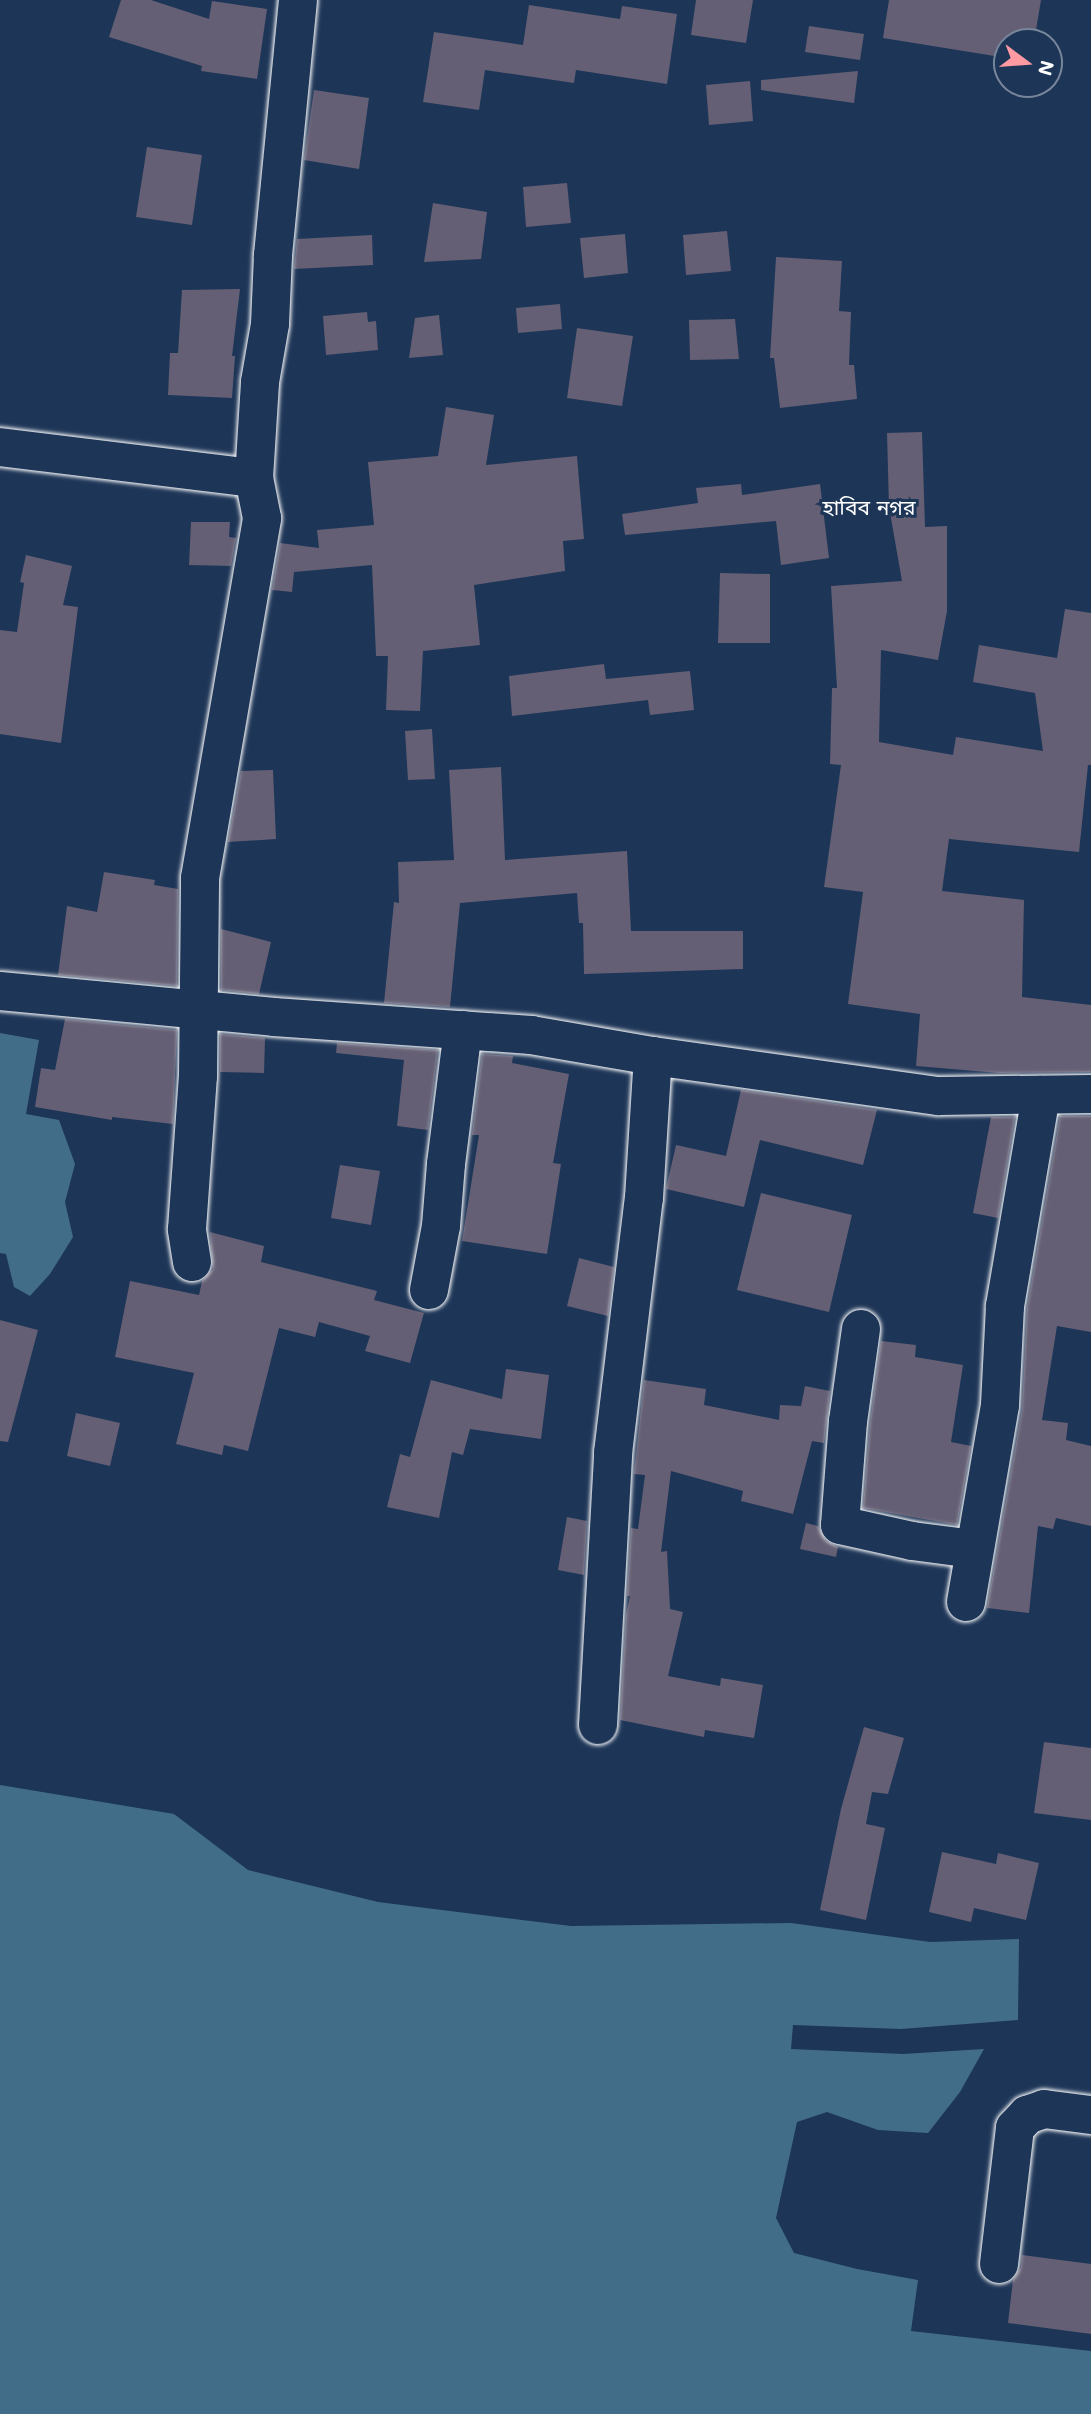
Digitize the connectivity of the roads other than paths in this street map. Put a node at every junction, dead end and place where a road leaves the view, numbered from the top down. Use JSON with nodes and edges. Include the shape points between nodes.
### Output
{"nodes":[{"id":1,"x":298,"y":0,"type":"edge"},
{"id":2,"x":0,"y":447,"type":"edge"},
{"id":3,"x":254,"y":478,"type":"junction"},
{"id":4,"x":0,"y":991,"type":"edge"},
{"id":5,"x":198,"y":1010,"type":"junction"},
{"id":6,"x":463,"y":1030,"type":"junction"},
{"id":7,"x":653,"y":1056,"type":"junction"},
{"id":8,"x":1091,"y":1094,"type":"edge"},
{"id":9,"x":1041,"y":1095,"type":"junction"},
{"id":10,"x":192,"y":1262,"type":"dead end"},
{"id":11,"x":429,"y":1290,"type":"dead end"},
{"id":12,"x":861,"y":1329,"type":"dead end"},
{"id":13,"x":974,"y":1549,"type":"junction"},
{"id":14,"x":966,"y":1602,"type":"dead end"},
{"id":15,"x":598,"y":1725,"type":"dead end"},
{"id":16,"x":1091,"y":2115,"type":"edge"},
{"id":17,"x":999,"y":2264,"type":"dead end"}],
"edges":[{"from":1,"to":3,"type":"street"},
{"from":2,"to":3,"type":"street"},
{"from":3,"to":5,"type":"street","via":[[262,518],[200,878]]},
{"from":4,"to":5,"type":"street"},
{"from":5,"to":6,"type":"street"},
{"from":5,"to":10,"type":"street","via":[[187,1229]]},
{"from":6,"to":7,"type":"street","via":[[531,1035]]},
{"from":6,"to":11,"type":"street","via":[[441,1226]]},
{"from":7,"to":9,"type":"street","via":[[939,1096]]},
{"from":7,"to":15,"type":"street","via":[[644,1198],[613,1453]]},
{"from":8,"to":9,"type":"street"},
{"from":9,"to":13,"type":"street","via":[[1005,1306],[1000,1405]]},
{"from":12,"to":13,"type":"street","via":[[840,1525]]},
{"from":13,"to":14,"type":"street"},
{"from":16,"to":17,"type":"street","via":[[1044,2109],[1027,2115],[1015,2128]]}]}
